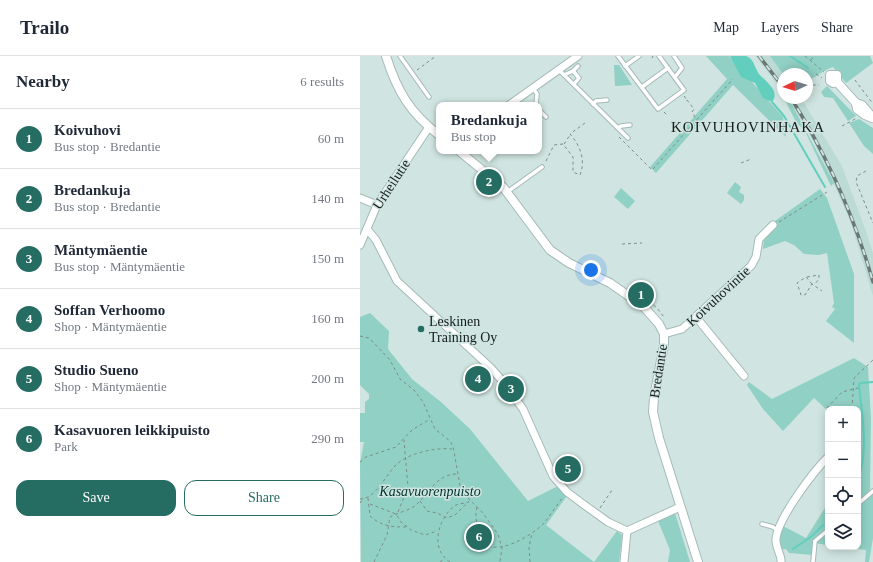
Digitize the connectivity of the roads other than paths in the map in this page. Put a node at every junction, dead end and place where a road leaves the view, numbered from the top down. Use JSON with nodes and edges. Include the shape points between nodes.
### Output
{"nodes":[{"id":1,"x":386,"y":56,"type":"edge"},
{"id":2,"x":400,"y":56,"type":"edge"},
{"id":3,"x":618,"y":56,"type":"edge"},
{"id":4,"x":638,"y":56,"type":"edge"},
{"id":5,"x":659,"y":56,"type":"edge"},
{"id":6,"x":674,"y":56,"type":"edge"},
{"id":7,"x":574,"y":57,"type":"edge"},
{"id":8,"x":578,"y":66,"type":"dead end"},
{"id":9,"x":625,"y":66,"type":"junction"},
{"id":10,"x":668,"y":68,"type":"junction"},
{"id":11,"x":573,"y":71,"type":"junction"},
{"id":12,"x":562,"y":73,"type":"junction"},
{"id":13,"x":828,"y":76,"type":"road end"},
{"id":14,"x":675,"y":77,"type":"junction"},
{"id":15,"x":574,"y":84,"type":"junction"},
{"id":16,"x":642,"y":87,"type":"junction"},
{"id":17,"x":533,"y":88,"type":"junction"},
{"id":18,"x":429,"y":97,"type":"dead end"},
{"id":19,"x":607,"y":100,"type":"dead end"},
{"id":20,"x":513,"y":102,"type":"edge"},
{"id":21,"x":536,"y":102,"type":"edge"},
{"id":22,"x":593,"y":104,"type":"junction"},
{"id":23,"x":602,"y":112,"type":"junction"},
{"id":24,"x":607,"y":112,"type":"dead end"},
{"id":25,"x":542,"y":113,"type":"edge"},
{"id":26,"x":546,"y":117,"type":"dead end"},
{"id":27,"x":873,"y":118,"type":"edge"},
{"id":28,"x":630,"y":125,"type":"dead end"},
{"id":29,"x":429,"y":127,"type":"junction"},
{"id":30,"x":618,"y":128,"type":"junction"},
{"id":31,"x":436,"y":133,"type":"edge"},
{"id":32,"x":628,"y":138,"type":"dead end"},
{"id":33,"x":466,"y":154,"type":"edge"},
{"id":34,"x":542,"y":166,"type":"dead end"},
{"id":35,"x":507,"y":192,"type":"junction"},
{"id":36,"x":360,"y":198,"type":"edge"},
{"id":37,"x":377,"y":205,"type":"junction"},
{"id":38,"x":773,"y":225,"type":"road end"},
{"id":39,"x":367,"y":229,"type":"junction"},
{"id":40,"x":360,"y":245,"type":"edge"},
{"id":41,"x":696,"y":317,"type":"junction"},
{"id":42,"x":664,"y":334,"type":"junction"},
{"id":43,"x":744,"y":376,"type":"dead end"},
{"id":44,"x":825,"y":460,"type":"edge"},
{"id":45,"x":873,"y":491,"type":"edge"},
{"id":46,"x":861,"y":501,"type":"edge"},
{"id":47,"x":680,"y":507,"type":"junction"},
{"id":48,"x":762,"y":524,"type":"dead end"},
{"id":49,"x":627,"y":531,"type":"junction"},
{"id":50,"x":778,"y":531,"type":"junction"},
{"id":51,"x":825,"y":533,"type":"edge"},
{"id":52,"x":624,"y":562,"type":"edge"},
{"id":53,"x":698,"y":562,"type":"edge"},
{"id":54,"x":781,"y":562,"type":"edge"},
{"id":55,"x":812,"y":562,"type":"edge"}],
"edges":[{"from":1,"to":29,"type":"street","via":[[392,76],[405,100]]},
{"from":2,"to":18,"type":"lane"},
{"from":3,"to":9,"type":"lane"},
{"from":4,"to":9,"type":"lane"},
{"from":5,"to":10,"type":"lane"},
{"from":6,"to":14,"type":"lane","via":[[682,68]]},
{"from":7,"to":12,"type":"street"},
{"from":8,"to":11,"type":"lane"},
{"from":9,"to":16,"type":"lane"},
{"from":10,"to":14,"type":"lane"},
{"from":10,"to":16,"type":"lane"},
{"from":11,"to":12,"type":"lane"},
{"from":11,"to":15,"type":"lane","via":[[579,78]]},
{"from":12,"to":15,"type":"lane"},
{"from":12,"to":17,"type":"street"},
{"from":13,"to":27,"type":"street","via":[[837,75],[837,82],[856,103],[857,109]]},
{"from":14,"to":16,"type":"lane","via":[[684,90],[658,109]]},
{"from":15,"to":22,"type":"lane"},
{"from":17,"to":20,"type":"street"},
{"from":17,"to":21,"type":"lane","via":[[537,94]]},
{"from":19,"to":22,"type":"lane","via":[[596,100]]},
{"from":22,"to":23,"type":"lane"},
{"from":23,"to":24,"type":"lane"},
{"from":23,"to":30,"type":"lane"},
{"from":25,"to":26,"type":"lane"},
{"from":28,"to":30,"type":"lane"},
{"from":29,"to":31,"type":"street"},
{"from":29,"to":37,"type":"street","name":"Urheilutie"},
{"from":30,"to":32,"type":"lane"},
{"from":33,"to":35,"type":"street","name":"Bredantie"},
{"from":34,"to":35,"type":"lane"},
{"from":35,"to":42,"type":"street","name":"Bredantie","via":[[550,250],[569,263],[610,282],[644,306],[656,318]]},
{"from":36,"to":37,"type":"street"},
{"from":37,"to":39,"type":"street","name":"Urheilutie"},
{"from":38,"to":41,"type":"street","name":"Koivuhovintie","via":[[759,239],[756,257],[751,266]]},
{"from":39,"to":40,"type":"street","name":"Urheilutie"},
{"from":39,"to":49,"type":"street","via":[[398,281],[506,384],[523,409],[553,476],[567,492],[608,522]]},
{"from":41,"to":42,"type":"street","name":"Koivuhovintie","via":[[677,332]]},
{"from":41,"to":43,"type":"street"},
{"from":42,"to":47,"type":"street","name":"Bredantie","via":[[653,412]]},
{"from":44,"to":50,"type":"street","via":[[794,500]]},
{"from":45,"to":46,"type":"lane"},
{"from":47,"to":49,"type":"street"},
{"from":47,"to":53,"type":"street","name":"Bredantie"},
{"from":48,"to":50,"type":"lane"},
{"from":49,"to":52,"type":"street"},
{"from":50,"to":54,"type":"street","via":[[776,542]]},
{"from":51,"to":55,"type":"lane","via":[[815,541]]}]}
